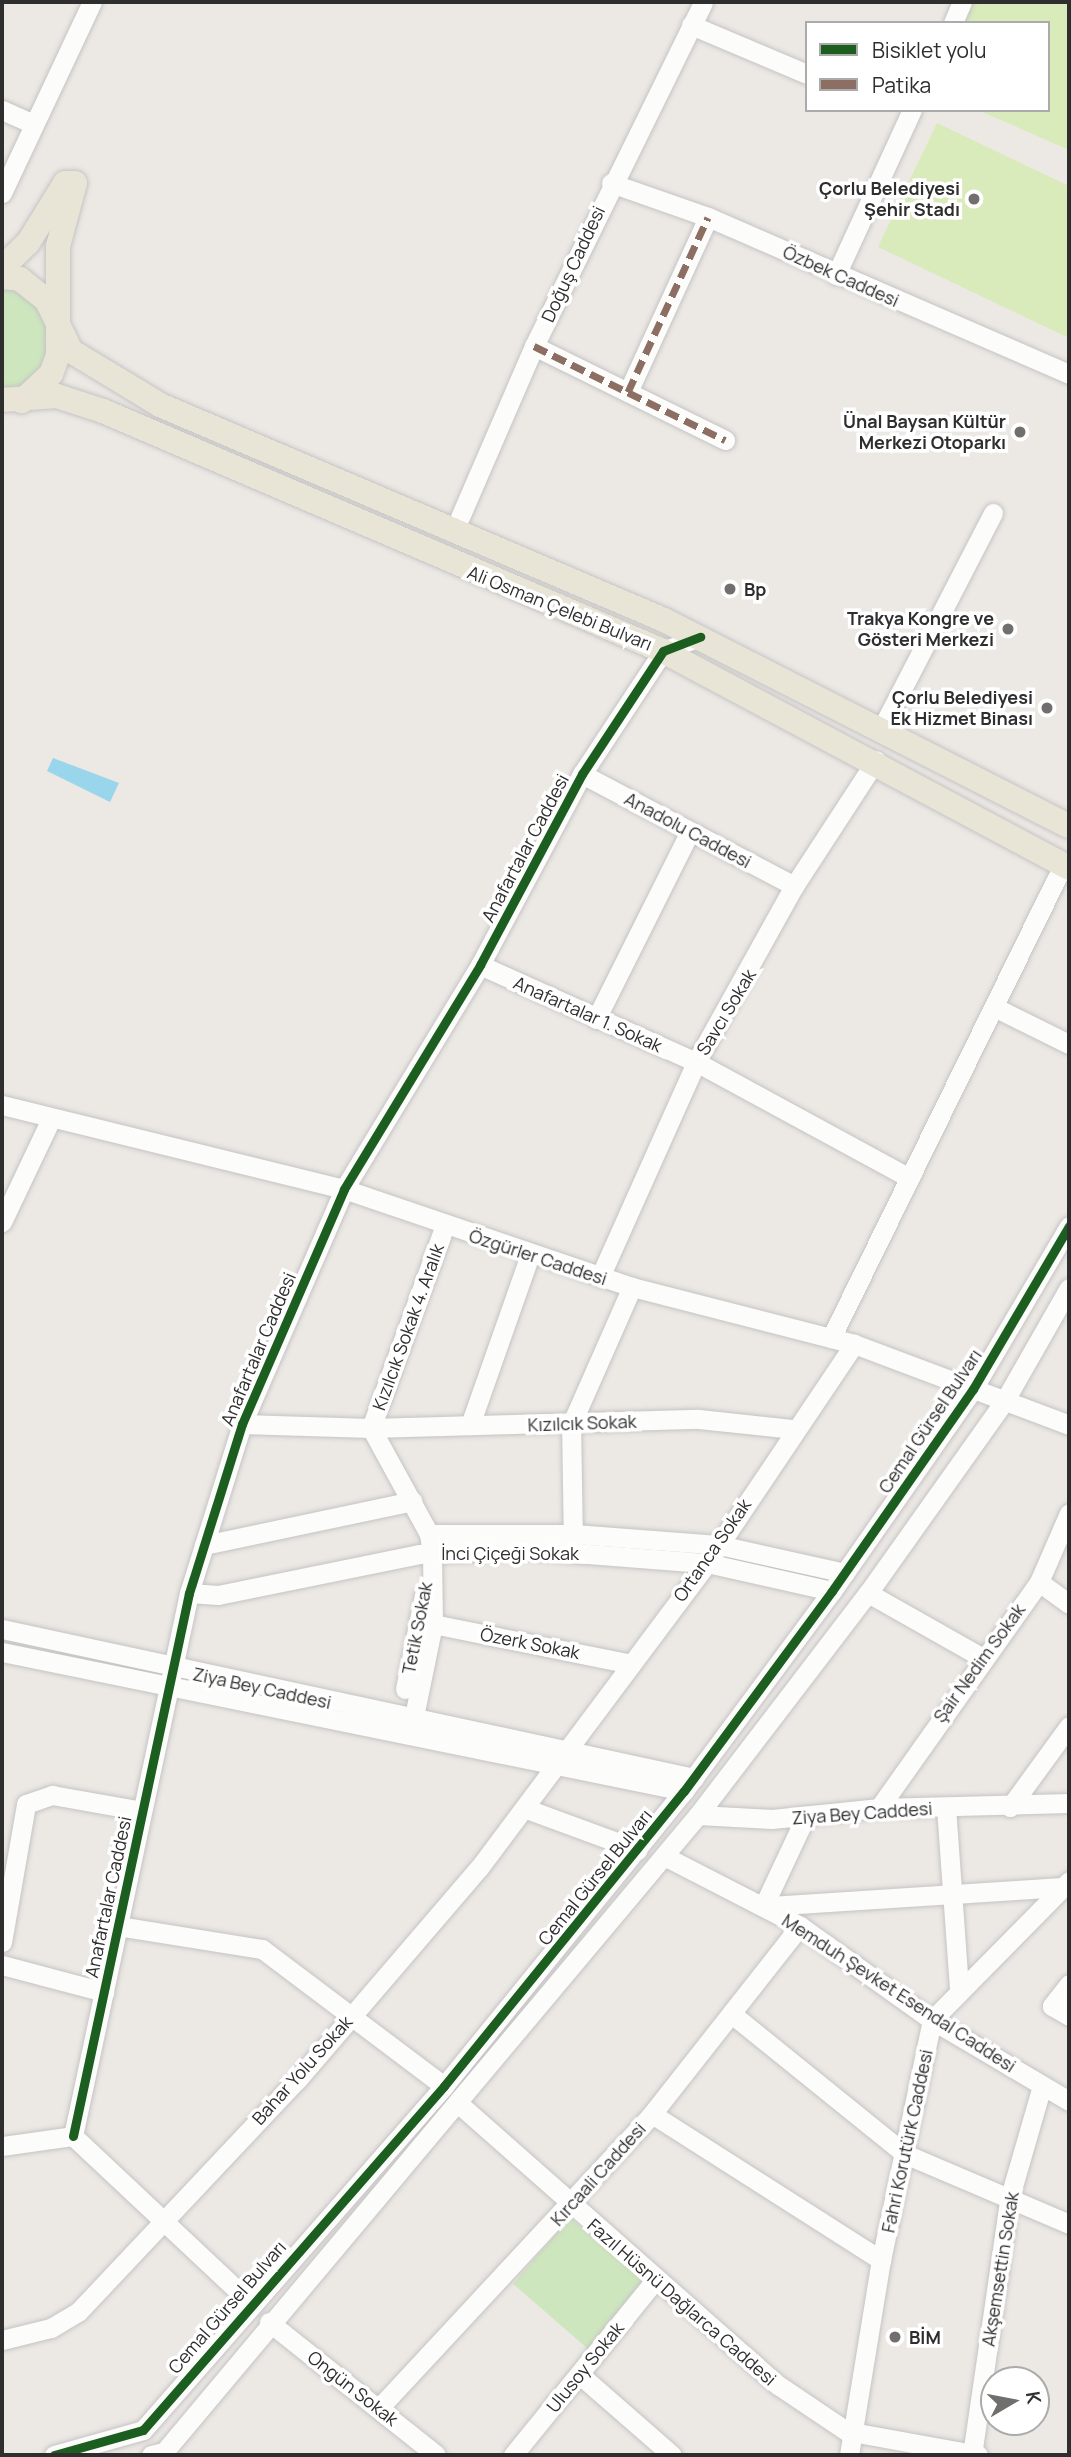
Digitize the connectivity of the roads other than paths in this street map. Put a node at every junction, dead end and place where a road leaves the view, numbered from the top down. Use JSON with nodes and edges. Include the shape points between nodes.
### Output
{"nodes":[{"id":1,"x":92,"y":2,"type":"edge"},
{"id":2,"x":703,"y":2,"type":"edge"},
{"id":3,"x":962,"y":2,"type":"edge"},
{"id":4,"x":954,"y":21,"type":"edge"},
{"id":5,"x":691,"y":25,"type":"junction"},
{"id":6,"x":805,"y":73,"type":"edge"},
{"id":7,"x":2,"y":110,"type":"edge"},
{"id":8,"x":904,"y":113,"type":"edge"},
{"id":9,"x":33,"y":124,"type":"junction"},
{"id":10,"x":611,"y":183,"type":"junction"},
{"id":11,"x":2,"y":193,"type":"edge"},
{"id":12,"x":708,"y":217,"type":"junction"},
{"id":13,"x":2,"y":268,"type":"edge"},
{"id":14,"x":836,"y":275,"type":"junction"},
{"id":15,"x":2,"y":277,"type":"edge"},
{"id":16,"x":62,"y":334,"type":"junction"},
{"id":17,"x":534,"y":346,"type":"junction"},
{"id":18,"x":1069,"y":374,"type":"edge"},
{"id":19,"x":628,"y":392,"type":"junction"},
{"id":20,"x":30,"y":399,"type":"junction"},
{"id":21,"x":2,"y":400,"type":"edge"},
{"id":22,"x":2,"y":408,"type":"edge"},
{"id":23,"x":725,"y":440,"type":"dead end"},
{"id":24,"x":993,"y":513,"type":"dead end"},
{"id":25,"x":454,"y":531,"type":"junction"},
{"id":26,"x":700,"y":637,"type":"junction"},
{"id":27,"x":663,"y":650,"type":"junction"},
{"id":28,"x":882,"y":728,"type":"junction"},
{"id":29,"x":876,"y":760,"type":"junction"},
{"id":30,"x":582,"y":774,"type":"junction"},
{"id":31,"x":1069,"y":826,"type":"edge"},
{"id":32,"x":690,"y":831,"type":"junction"},
{"id":33,"x":1066,"y":867,"type":"edge"},
{"id":34,"x":794,"y":886,"type":"junction"},
{"id":35,"x":480,"y":965,"type":"junction"},
{"id":36,"x":994,"y":1007,"type":"junction"},
{"id":37,"x":596,"y":1019,"type":"junction"},
{"id":38,"x":1069,"y":1044,"type":"edge"},
{"id":39,"x":696,"y":1062,"type":"junction"},
{"id":40,"x":2,"y":1105,"type":"edge"},
{"id":41,"x":50,"y":1121,"type":"junction"},
{"id":42,"x":910,"y":1178,"type":"junction"},
{"id":43,"x":344,"y":1189,"type":"junction"},
{"id":44,"x":2,"y":1222,"type":"edge"},
{"id":45,"x":1069,"y":1226,"type":"edge"},
{"id":46,"x":444,"y":1227,"type":"junction"},
{"id":47,"x":530,"y":1255,"type":"junction"},
{"id":48,"x":600,"y":1277,"type":"junction"},
{"id":49,"x":632,"y":1287,"type":"junction"},
{"id":50,"x":1069,"y":1288,"type":"edge"},
{"id":51,"x":831,"y":1338,"type":"junction"},
{"id":52,"x":853,"y":1344,"type":"junction"},
{"id":53,"x":973,"y":1389,"type":"junction"},
{"id":54,"x":1005,"y":1400,"type":"junction"},
{"id":55,"x":242,"y":1424,"type":"junction"},
{"id":56,"x":470,"y":1425,"type":"junction"},
{"id":57,"x":571,"y":1425,"type":"junction"},
{"id":58,"x":1069,"y":1425,"type":"edge"},
{"id":59,"x":372,"y":1428,"type":"junction"},
{"id":60,"x":793,"y":1429,"type":"junction"},
{"id":61,"x":412,"y":1501,"type":"junction"},
{"id":62,"x":1069,"y":1513,"type":"edge"},
{"id":63,"x":573,"y":1543,"type":"junction"},
{"id":64,"x":431,"y":1544,"type":"junction"},
{"id":65,"x":204,"y":1545,"type":"junction"},
{"id":66,"x":719,"y":1545,"type":"junction"},
{"id":67,"x":707,"y":1563,"type":"junction"},
{"id":68,"x":845,"y":1573,"type":"junction"},
{"id":69,"x":1039,"y":1582,"type":"junction"},
{"id":70,"x":832,"y":1591,"type":"junction"},
{"id":71,"x":189,"y":1593,"type":"junction"},
{"id":72,"x":868,"y":1593,"type":"junction"},
{"id":73,"x":1069,"y":1604,"type":"edge"},
{"id":74,"x":433,"y":1624,"type":"junction"},
{"id":75,"x":2,"y":1629,"type":"edge"},
{"id":76,"x":2,"y":1652,"type":"edge"},
{"id":77,"x":981,"y":1657,"type":"junction"},
{"id":78,"x":627,"y":1663,"type":"junction"},
{"id":79,"x":171,"y":1675,"type":"junction"},
{"id":80,"x":405,"y":1726,"type":"junction"},
{"id":81,"x":1069,"y":1726,"type":"edge"},
{"id":82,"x":560,"y":1759,"type":"junction"},
{"id":83,"x":689,"y":1784,"type":"junction"},
{"id":84,"x":1069,"y":1803,"type":"edge"},
{"id":85,"x":946,"y":1807,"type":"junction"},
{"id":86,"x":1010,"y":1807,"type":"junction"},
{"id":87,"x":524,"y":1808,"type":"junction"},
{"id":88,"x":879,"y":1808,"type":"junction"},
{"id":89,"x":142,"y":1811,"type":"junction"},
{"id":90,"x":698,"y":1815,"type":"junction"},
{"id":91,"x":805,"y":1818,"type":"junction"},
{"id":92,"x":638,"y":1850,"type":"junction"},
{"id":93,"x":664,"y":1856,"type":"junction"},
{"id":94,"x":1066,"y":1884,"type":"edge"},
{"id":95,"x":948,"y":1893,"type":"junction"},
{"id":96,"x":766,"y":1906,"type":"junction"},
{"id":97,"x":118,"y":1926,"type":"junction"},
{"id":98,"x":800,"y":1926,"type":"junction"},
{"id":99,"x":2,"y":1942,"type":"edge"},
{"id":100,"x":2,"y":1965,"type":"edge"},
{"id":101,"x":1069,"y":1984,"type":"edge"},
{"id":102,"x":959,"y":1990,"type":"junction"},
{"id":103,"x":104,"y":1993,"type":"junction"},
{"id":104,"x":353,"y":2014,"type":"junction"},
{"id":105,"x":733,"y":2015,"type":"junction"},
{"id":106,"x":1069,"y":2016,"type":"edge"},
{"id":107,"x":932,"y":2020,"type":"junction"},
{"id":108,"x":444,"y":2086,"type":"junction"},
{"id":109,"x":1042,"y":2086,"type":"junction"},
{"id":110,"x":1069,"y":2102,"type":"edge"},
{"id":111,"x":458,"y":2104,"type":"junction"},
{"id":112,"x":652,"y":2114,"type":"junction"},
{"id":113,"x":73,"y":2136,"type":"junction"},
{"id":114,"x":2,"y":2146,"type":"edge"},
{"id":115,"x":905,"y":2154,"type":"junction"},
{"id":116,"x":1009,"y":2200,"type":"junction"},
{"id":117,"x":571,"y":2207,"type":"junction"},
{"id":118,"x":165,"y":2224,"type":"junction"},
{"id":119,"x":1069,"y":2224,"type":"edge"},
{"id":120,"x":881,"y":2260,"type":"junction"},
{"id":121,"x":656,"y":2279,"type":"junction"},
{"id":122,"x":250,"y":2302,"type":"junction"},
{"id":123,"x":269,"y":2322,"type":"junction"},
{"id":124,"x":2,"y":2340,"type":"edge"},
{"id":125,"x":579,"y":2374,"type":"junction"},
{"id":126,"x":379,"y":2408,"type":"junction"},
{"id":127,"x":143,"y":2430,"type":"junction"},
{"id":128,"x":851,"y":2433,"type":"junction"},
{"id":129,"x":161,"y":2454,"type":"edge"},
{"id":130,"x":54,"y":2455,"type":"edge"},
{"id":131,"x":436,"y":2455,"type":"edge"},
{"id":132,"x":513,"y":2455,"type":"edge"},
{"id":133,"x":672,"y":2455,"type":"edge"},
{"id":134,"x":849,"y":2455,"type":"edge"},
{"id":135,"x":974,"y":2455,"type":"edge"}],
"edges":[{"from":1,"to":9,"type":"street"},
{"from":2,"to":5,"type":"street","name":"Doğuş Caddesi"},
{"from":3,"to":4,"type":"street"},
{"from":5,"to":6,"type":"street"},
{"from":5,"to":10,"type":"street","name":"Doğuş Caddesi"},
{"from":7,"to":9,"type":"street"},
{"from":8,"to":14,"type":"street"},
{"from":9,"to":11,"type":"street"},
{"from":10,"to":12,"type":"street","name":"Özbek Caddesi"},
{"from":10,"to":17,"type":"street","name":"Doğuş Caddesi"},
{"from":12,"to":14,"type":"street","name":"Özbek Caddesi"},
{"from":12,"to":19,"type":"street"},
{"from":13,"to":16,"type":"main road","via":[[28,243],[65,183],[75,183],[58,246]]},
{"from":14,"to":18,"type":"street","name":"Özbek Caddesi"},
{"from":15,"to":16,"type":"main road","name":"Ali Osman Çelebi Bulvarı","via":[[32,286]]},
{"from":16,"to":20,"type":"main road","via":[[51,374]]},
{"from":16,"to":25,"type":"main road","name":"Ali Osman Çelebi Bulvarı","via":[[85,361],[160,405]]},
{"from":17,"to":19,"type":"street"},
{"from":17,"to":25,"type":"street","name":"Doğuş Caddesi"},
{"from":19,"to":23,"type":"street"},
{"from":20,"to":21,"type":"main road","name":"Ali Osman Çelebi Bulvarı"},
{"from":20,"to":22,"type":"main road"},
{"from":20,"to":27,"type":"main road","name":"Ali Osman Çelebi Bulvarı","via":[[57,397],[126,420]]},
{"from":24,"to":28,"type":"street"},
{"from":25,"to":26,"type":"main road","name":"Ali Osman Çelebi Bulvarı"},
{"from":26,"to":27,"type":"street"},
{"from":26,"to":28,"type":"main road","name":"Ali Osman Çelebi Bulvarı"},
{"from":27,"to":29,"type":"main road","name":"Ali Osman Çelebi Bulvarı"},
{"from":27,"to":30,"type":"street","name":"Anafartalar Caddesi"},
{"from":28,"to":31,"type":"main road","name":"Ali Osman Çelebi Bulvarı"},
{"from":29,"to":33,"type":"main road","name":"Ali Osman Çelebi Bulvarı"},
{"from":29,"to":34,"type":"street","name":"Savcı Sokak"},
{"from":30,"to":32,"type":"street","name":"Anadolu Caddesi"},
{"from":30,"to":35,"type":"street","name":"Anafartalar Caddesi"},
{"from":32,"to":34,"type":"street","name":"Anadolu Caddesi"},
{"from":32,"to":37,"type":"street"},
{"from":33,"to":36,"type":"street"},
{"from":34,"to":39,"type":"street","name":"Savcı Sokak"},
{"from":35,"to":37,"type":"street","name":"Anafartalar 1. Sokak"},
{"from":35,"to":43,"type":"street","name":"Anafartalar Caddesi"},
{"from":36,"to":38,"type":"street"},
{"from":36,"to":42,"type":"street"},
{"from":37,"to":39,"type":"street","name":"Anafartalar 1. Sokak"},
{"from":39,"to":42,"type":"street","name":"Anafartalar 1. Sokak"},
{"from":39,"to":48,"type":"street","name":"Savcı Sokak"},
{"from":40,"to":41,"type":"street","name":"Özgürler Caddesi"},
{"from":41,"to":43,"type":"street","name":"Özgürler Caddesi"},
{"from":41,"to":44,"type":"street"},
{"from":42,"to":51,"type":"street"},
{"from":43,"to":46,"type":"street","name":"Özgürler Caddesi"},
{"from":43,"to":55,"type":"street","name":"Anafartalar Caddesi"},
{"from":45,"to":53,"type":"street","name":"Cemal Gürsel Bulvarı"},
{"from":46,"to":47,"type":"street","name":"Özgürler Caddesi"},
{"from":46,"to":59,"type":"street","name":"Kızılcık Sokak 4. Aralık"},
{"from":47,"to":48,"type":"street","name":"Özgürler Caddesi"},
{"from":47,"to":56,"type":"street"},
{"from":48,"to":49,"type":"street","name":"Özgürler Caddesi"},
{"from":49,"to":51,"type":"street","name":"Özgürler Caddesi"},
{"from":49,"to":57,"type":"street"},
{"from":50,"to":54,"type":"street"},
{"from":51,"to":52,"type":"street","name":"Özgürler Caddesi"},
{"from":52,"to":53,"type":"street","name":"Özgürler Caddesi"},
{"from":52,"to":60,"type":"street","name":"Ortanca Sokak"},
{"from":53,"to":54,"type":"street","name":"Özgürler Caddesi"},
{"from":53,"to":68,"type":"street","name":"Cemal Gürsel Bulvarı"},
{"from":54,"to":58,"type":"street","name":"Özgürler Caddesi"},
{"from":54,"to":72,"type":"street"},
{"from":55,"to":59,"type":"street","name":"Kızılcık Sokak"},
{"from":55,"to":65,"type":"street","name":"Anafartalar Caddesi"},
{"from":56,"to":57,"type":"street","name":"Kızılcık Sokak"},
{"from":56,"to":59,"type":"street","name":"Kızılcık Sokak"},
{"from":57,"to":60,"type":"street","name":"Kızılcık Sokak","via":[[699,1419]]},
{"from":57,"to":63,"type":"street"},
{"from":59,"to":61,"type":"street"},
{"from":60,"to":66,"type":"street","name":"Ortanca Sokak"},
{"from":61,"to":64,"type":"street"},
{"from":61,"to":65,"type":"street"},
{"from":62,"to":69,"type":"street","name":"Şair Nedim Sokak"},
{"from":63,"to":64,"type":"street","name":"İnci Çiçeği Sokak"},
{"from":63,"to":66,"type":"street","name":"İnci Çiçeği Sokak"},
{"from":63,"to":67,"type":"street","name":"İnci Çiçeği Sokak"},
{"from":64,"to":71,"type":"street","name":"İnci Çiçeği Sokak","via":[[218,1595]]},
{"from":64,"to":74,"type":"street","name":"Tetik Sokak"},
{"from":64,"to":80,"type":"street","name":"Tetik Sokak"},
{"from":65,"to":71,"type":"street","name":"Anafartalar Caddesi"},
{"from":66,"to":67,"type":"street","name":"Ortanca Sokak"},
{"from":66,"to":68,"type":"street","name":"İnci Çiçeği Sokak"},
{"from":67,"to":70,"type":"street","name":"İnci Çiçeği Sokak"},
{"from":67,"to":78,"type":"street","name":"Ortanca Sokak"},
{"from":68,"to":70,"type":"street","name":"Cemal Gürsel Bulvarı"},
{"from":69,"to":73,"type":"street"},
{"from":69,"to":77,"type":"street","name":"Şair Nedim Sokak"},
{"from":70,"to":83,"type":"street","name":"Cemal Gürsel Bulvarı"},
{"from":71,"to":79,"type":"street","name":"Anafartalar Caddesi"},
{"from":72,"to":77,"type":"street"},
{"from":72,"to":90,"type":"street"},
{"from":74,"to":78,"type":"street","name":"Özerk Sokak"},
{"from":74,"to":80,"type":"street","name":"Tetik Sokak"},
{"from":75,"to":79,"type":"street","name":"Ziya Bey Caddesi"},
{"from":76,"to":79,"type":"street","name":"Ziya Bey Caddesi"},
{"from":77,"to":88,"type":"street","name":"Şair Nedim Sokak"},
{"from":78,"to":82,"type":"street","name":"Ortanca Sokak"},
{"from":79,"to":80,"type":"street","name":"Ziya Bey Caddesi"},
{"from":79,"to":89,"type":"street","name":"Anafartalar Caddesi"},
{"from":80,"to":82,"type":"street","name":"Ziya Bey Caddesi"},
{"from":81,"to":86,"type":"street"},
{"from":82,"to":83,"type":"street","name":"Ziya Bey Caddesi"},
{"from":82,"to":87,"type":"street","name":"Bahar Yolu Sokak"},
{"from":83,"to":92,"type":"street","name":"Cemal Gürsel Bulvarı"},
{"from":84,"to":86,"type":"street","name":"Ziya Bey Caddesi"},
{"from":85,"to":86,"type":"street","name":"Ziya Bey Caddesi"},
{"from":85,"to":88,"type":"street","name":"Ziya Bey Caddesi"},
{"from":85,"to":95,"type":"street"},
{"from":87,"to":92,"type":"street"},
{"from":87,"to":104,"type":"street","name":"Bahar Yolu Sokak"},
{"from":88,"to":91,"type":"street","name":"Ziya Bey Caddesi"},
{"from":89,"to":97,"type":"street","name":"Anafartalar Caddesi"},
{"from":89,"to":99,"type":"street","via":[[52,1795],[26,1804]]},
{"from":90,"to":91,"type":"street","name":"Ziya Bey Caddesi"},
{"from":90,"to":93,"type":"street"},
{"from":91,"to":96,"type":"street"},
{"from":92,"to":108,"type":"street","name":"Cemal Gürsel Bulvarı"},
{"from":93,"to":96,"type":"street","name":"Memduh Şevket Esendal Caddesi"},
{"from":93,"to":111,"type":"street"},
{"from":94,"to":95,"type":"street"},
{"from":94,"to":102,"type":"street"},
{"from":95,"to":96,"type":"street"},
{"from":95,"to":102,"type":"street"},
{"from":96,"to":98,"type":"street","name":"Memduh Şevket Esendal Caddesi"},
{"from":97,"to":103,"type":"street","name":"Anafartalar Caddesi"},
{"from":97,"to":104,"type":"street","via":[[262,1949]]},
{"from":98,"to":105,"type":"street","name":"Kırcaali Caddesi"},
{"from":98,"to":107,"type":"street","name":"Memduh Şevket Esendal Caddesi"},
{"from":100,"to":103,"type":"street"},
{"from":101,"to":106,"type":"street","via":[[1052,2006]]},
{"from":102,"to":107,"type":"street"},
{"from":103,"to":113,"type":"street","name":"Anafartalar Caddesi"},
{"from":104,"to":108,"type":"street"},
{"from":104,"to":118,"type":"street","name":"Bahar Yolu Sokak"},
{"from":105,"to":112,"type":"street","name":"Kırcaali Caddesi"},
{"from":105,"to":115,"type":"street"},
{"from":107,"to":109,"type":"street","name":"Memduh Şevket Esendal Caddesi"},
{"from":107,"to":115,"type":"street","name":"Fahri Korutürk Caddesi"},
{"from":108,"to":122,"type":"street","name":"Cemal Gürsel Bulvarı"},
{"from":109,"to":110,"type":"street","name":"Memduh Şevket Esendal Caddesi"},
{"from":109,"to":116,"type":"street","name":"Akşemsettin Sokak"},
{"from":111,"to":117,"type":"street","name":"Fazıl Hüsnü Dağlarca Caddesi"},
{"from":111,"to":123,"type":"street"},
{"from":112,"to":117,"type":"street","name":"Kırcaali Caddesi"},
{"from":112,"to":120,"type":"street"},
{"from":113,"to":114,"type":"street"},
{"from":113,"to":118,"type":"street"},
{"from":115,"to":116,"type":"street"},
{"from":115,"to":120,"type":"street","name":"Fahri Korutürk Caddesi"},
{"from":116,"to":119,"type":"street"},
{"from":116,"to":135,"type":"street","name":"Akşemsettin Sokak"},
{"from":117,"to":121,"type":"street","name":"Fazıl Hüsnü Dağlarca Caddesi"},
{"from":117,"to":126,"type":"street","name":"Kırcaali Caddesi"},
{"from":118,"to":122,"type":"street"},
{"from":118,"to":124,"type":"street","name":"Bahar Yolu Sokak","via":[[78,2312],[51,2328]]},
{"from":120,"to":128,"type":"street","name":"Fahri Korutürk Caddesi"},
{"from":121,"to":125,"type":"street","name":"Ulusoy Sokak"},
{"from":121,"to":128,"type":"street","name":"Fazıl Hüsnü Dağlarca Caddesi","via":[[778,2385]]},
{"from":122,"to":127,"type":"street","name":"Cemal Gürsel Bulvarı"},
{"from":123,"to":126,"type":"street","name":"Ongün Sokak"},
{"from":123,"to":129,"type":"street"},
{"from":125,"to":132,"type":"street","name":"Ulusoy Sokak"},
{"from":125,"to":133,"type":"street"},
{"from":126,"to":131,"type":"street","name":"Ongün Sokak"},
{"from":127,"to":129,"type":"street"},
{"from":127,"to":130,"type":"street"},
{"from":128,"to":134,"type":"street","name":"Fahri Korutürk Caddesi"},
{"from":128,"to":135,"type":"street","name":"Fazıl Hüsnü Dağlarca Caddesi"}]}
